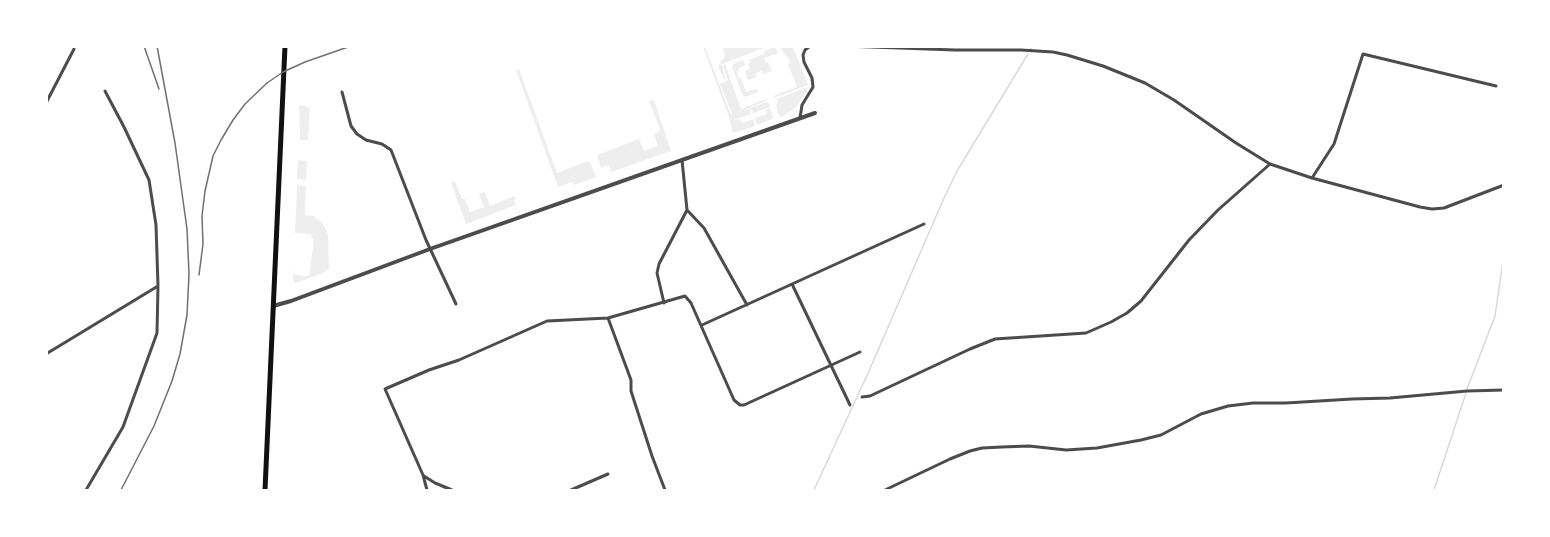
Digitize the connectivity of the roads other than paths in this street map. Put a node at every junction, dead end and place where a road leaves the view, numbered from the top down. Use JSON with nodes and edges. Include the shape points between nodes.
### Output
{"nodes":[{"id":1,"x":285,"y":46,"type":"edge"},
{"id":2,"x":810,"y":46,"type":"edge"},
{"id":3,"x":843,"y":46,"type":"edge"},
{"id":4,"x":955,"y":48,"type":"edge"},
{"id":5,"x":1027,"y":48,"type":"edge"},
{"id":6,"x":74,"y":49,"type":"dead end"},
{"id":7,"x":1034,"y":49,"type":"edge"},
{"id":8,"x":1497,"y":86,"type":"dead end"},
{"id":9,"x":105,"y":91,"type":"dead end"},
{"id":10,"x":342,"y":92,"type":"dead end"},
{"id":11,"x":46,"y":103,"type":"edge"},
{"id":12,"x":815,"y":113,"type":"dead end"},
{"id":13,"x":800,"y":119,"type":"junction"},
{"id":14,"x":682,"y":160,"type":"junction"},
{"id":15,"x":1270,"y":164,"type":"junction"},
{"id":16,"x":1312,"y":178,"type":"junction"},
{"id":17,"x":1503,"y":185,"type":"edge"},
{"id":18,"x":687,"y":210,"type":"junction"},
{"id":19,"x":924,"y":224,"type":"dead end"},
{"id":20,"x":430,"y":249,"type":"junction"},
{"id":21,"x":792,"y":284,"type":"junction"},
{"id":22,"x":158,"y":286,"type":"junction"},
{"id":23,"x":664,"y":303,"type":"junction"},
{"id":24,"x":456,"y":304,"type":"dead end"},
{"id":25,"x":747,"y":305,"type":"junction"},
{"id":26,"x":273,"y":306,"type":"junction"},
{"id":27,"x":608,"y":318,"type":"junction"},
{"id":28,"x":701,"y":326,"type":"junction"},
{"id":29,"x":860,"y":352,"type":"dead end"},
{"id":30,"x":46,"y":354,"type":"edge"},
{"id":31,"x":831,"y":365,"type":"junction"},
{"id":32,"x":1503,"y":390,"type":"edge"},
{"id":33,"x":862,"y":397,"type":"dead end"},
{"id":34,"x":850,"y":405,"type":"dead end"},
{"id":35,"x":608,"y":474,"type":"dead end"},
{"id":36,"x":423,"y":475,"type":"junction"},
{"id":37,"x":86,"y":490,"type":"edge"},
{"id":38,"x":265,"y":490,"type":"edge"},
{"id":39,"x":428,"y":490,"type":"edge"},
{"id":40,"x":452,"y":490,"type":"edge"},
{"id":41,"x":571,"y":490,"type":"edge"},
{"id":42,"x":665,"y":490,"type":"edge"},
{"id":43,"x":885,"y":490,"type":"edge"}],
"edges":[{"from":1,"to":26,"type":"highway"},
{"from":2,"to":13,"type":"street","via":[[803,55],[813,87],[802,105]]},
{"from":3,"to":4,"type":"street"},
{"from":4,"to":5,"type":"street"},
{"from":5,"to":7,"type":"street"},
{"from":6,"to":11,"type":"street"},
{"from":7,"to":15,"type":"street","via":[[1103,66],[1145,83]]},
{"from":8,"to":16,"type":"street","via":[[1363,54],[1334,144]]},
{"from":9,"to":22,"type":"street","via":[[148,180],[156,225]]},
{"from":10,"to":20,"type":"street","via":[[357,134],[391,150]]},
{"from":12,"to":13,"type":"street"},
{"from":13,"to":14,"type":"street"},
{"from":14,"to":18,"type":"street"},
{"from":14,"to":20,"type":"street"},
{"from":15,"to":16,"type":"street"},
{"from":15,"to":33,"type":"street","via":[[1196,232],[1127,314],[1086,333],[995,339]]},
{"from":16,"to":17,"type":"street","via":[[1432,209]]},
{"from":18,"to":23,"type":"street","via":[[659,264],[657,273]]},
{"from":18,"to":25,"type":"street","via":[[704,228]]},
{"from":19,"to":21,"type":"street"},
{"from":20,"to":24,"type":"street"},
{"from":20,"to":26,"type":"street"},
{"from":21,"to":25,"type":"street"},
{"from":21,"to":31,"type":"street"},
{"from":22,"to":30,"type":"street"},
{"from":22,"to":37,"type":"street","via":[[157,333],[123,427]]},
{"from":23,"to":27,"type":"street"},
{"from":23,"to":28,"type":"street","via":[[685,296]]},
{"from":25,"to":28,"type":"street"},
{"from":26,"to":38,"type":"highway"},
{"from":27,"to":36,"type":"street","via":[[547,321],[385,389]]},
{"from":27,"to":42,"type":"street"},
{"from":28,"to":31,"type":"street","via":[[734,400],[740,405]]},
{"from":29,"to":31,"type":"street"},
{"from":31,"to":34,"type":"street"},
{"from":32,"to":43,"type":"street","via":[[1228,406],[1201,414],[1161,435],[1115,445],[1077,450],[982,448]]},
{"from":35,"to":41,"type":"street"},
{"from":36,"to":39,"type":"street"},
{"from":36,"to":40,"type":"street"}]}
